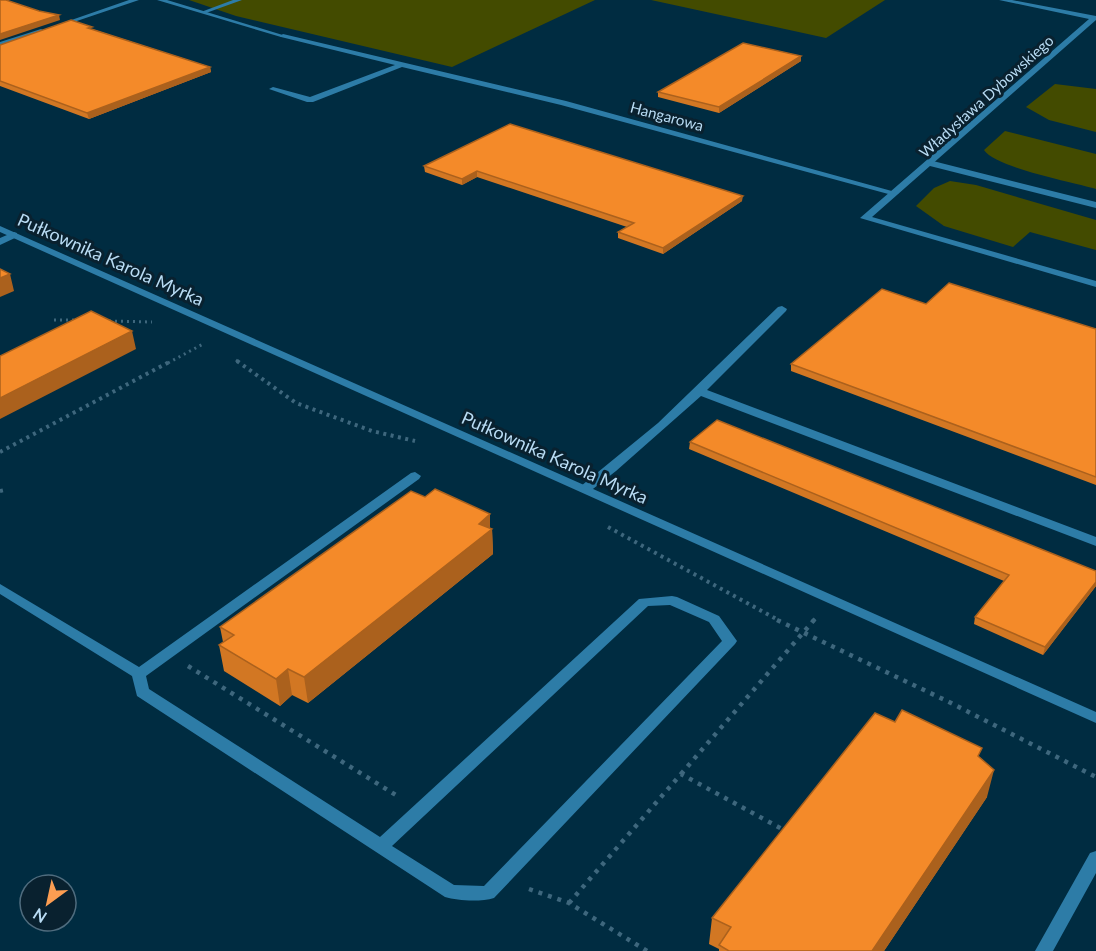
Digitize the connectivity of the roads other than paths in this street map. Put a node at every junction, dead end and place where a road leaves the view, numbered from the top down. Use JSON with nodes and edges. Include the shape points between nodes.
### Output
{"nodes":[{"id":1,"x":136,"y":0,"type":"edge"},
{"id":2,"x":160,"y":0,"type":"edge"},
{"id":3,"x":239,"y":0,"type":"edge"},
{"id":4,"x":1002,"y":0,"type":"edge"},
{"id":5,"x":204,"y":12,"type":"junction"},
{"id":6,"x":1095,"y":18,"type":"edge"},
{"id":7,"x":0,"y":44,"type":"edge"},
{"id":8,"x":399,"y":66,"type":"junction"},
{"id":9,"x":273,"y":89,"type":"dead end"},
{"id":10,"x":929,"y":164,"type":"junction"},
{"id":11,"x":895,"y":193,"type":"junction"},
{"id":12,"x":1096,"y":205,"type":"edge"},
{"id":13,"x":0,"y":229,"type":"edge"},
{"id":14,"x":14,"y":236,"type":"junction"},
{"id":15,"x":0,"y":242,"type":"edge"},
{"id":16,"x":1096,"y":284,"type":"edge"},
{"id":17,"x":782,"y":309,"type":"dead end"},
{"id":18,"x":699,"y":391,"type":"junction"},
{"id":19,"x":415,"y":476,"type":"dead end"},
{"id":20,"x":585,"y":489,"type":"junction"},
{"id":21,"x":1096,"y":542,"type":"edge"},
{"id":22,"x":0,"y":588,"type":"edge"},
{"id":23,"x":139,"y":674,"type":"junction"},
{"id":24,"x":1096,"y":718,"type":"edge"},
{"id":25,"x":381,"y":846,"type":"junction"},
{"id":26,"x":1096,"y":858,"type":"edge"},
{"id":27,"x":1044,"y":951,"type":"edge"}],
"edges":[{"from":1,"to":7,"type":"street"},
{"from":2,"to":5,"type":"street","name":"Hangarowa"},
{"from":3,"to":5,"type":"street"},
{"from":4,"to":6,"type":"street"},
{"from":5,"to":8,"type":"street","name":"Hangarowa"},
{"from":6,"to":10,"type":"street","name":"Władysława Dybowskiego"},
{"from":8,"to":9,"type":"street","via":[[310,100]]},
{"from":8,"to":11,"type":"street","name":"Hangarowa","via":[[563,103]]},
{"from":10,"to":11,"type":"street","name":"Władysława Dybowskiego"},
{"from":10,"to":12,"type":"street"},
{"from":11,"to":16,"type":"street","via":[[865,218]]},
{"from":13,"to":14,"type":"street","name":"Pułkownika Karola Myrka"},
{"from":14,"to":15,"type":"street"},
{"from":14,"to":20,"type":"street","name":"Pułkownika Karola Myrka"},
{"from":17,"to":18,"type":"street"},
{"from":18,"to":20,"type":"street"},
{"from":18,"to":21,"type":"street"},
{"from":19,"to":23,"type":"street"},
{"from":20,"to":24,"type":"street","name":"Pułkownika Karola Myrka"},
{"from":22,"to":23,"type":"street"},
{"from":23,"to":25,"type":"street","via":[[141,692]]},
{"from":25,"to":25,"type":"street","via":[[644,602],[672,600],[714,619],[730,641],[488,893],[451,892]]},
{"from":26,"to":27,"type":"street"}]}
